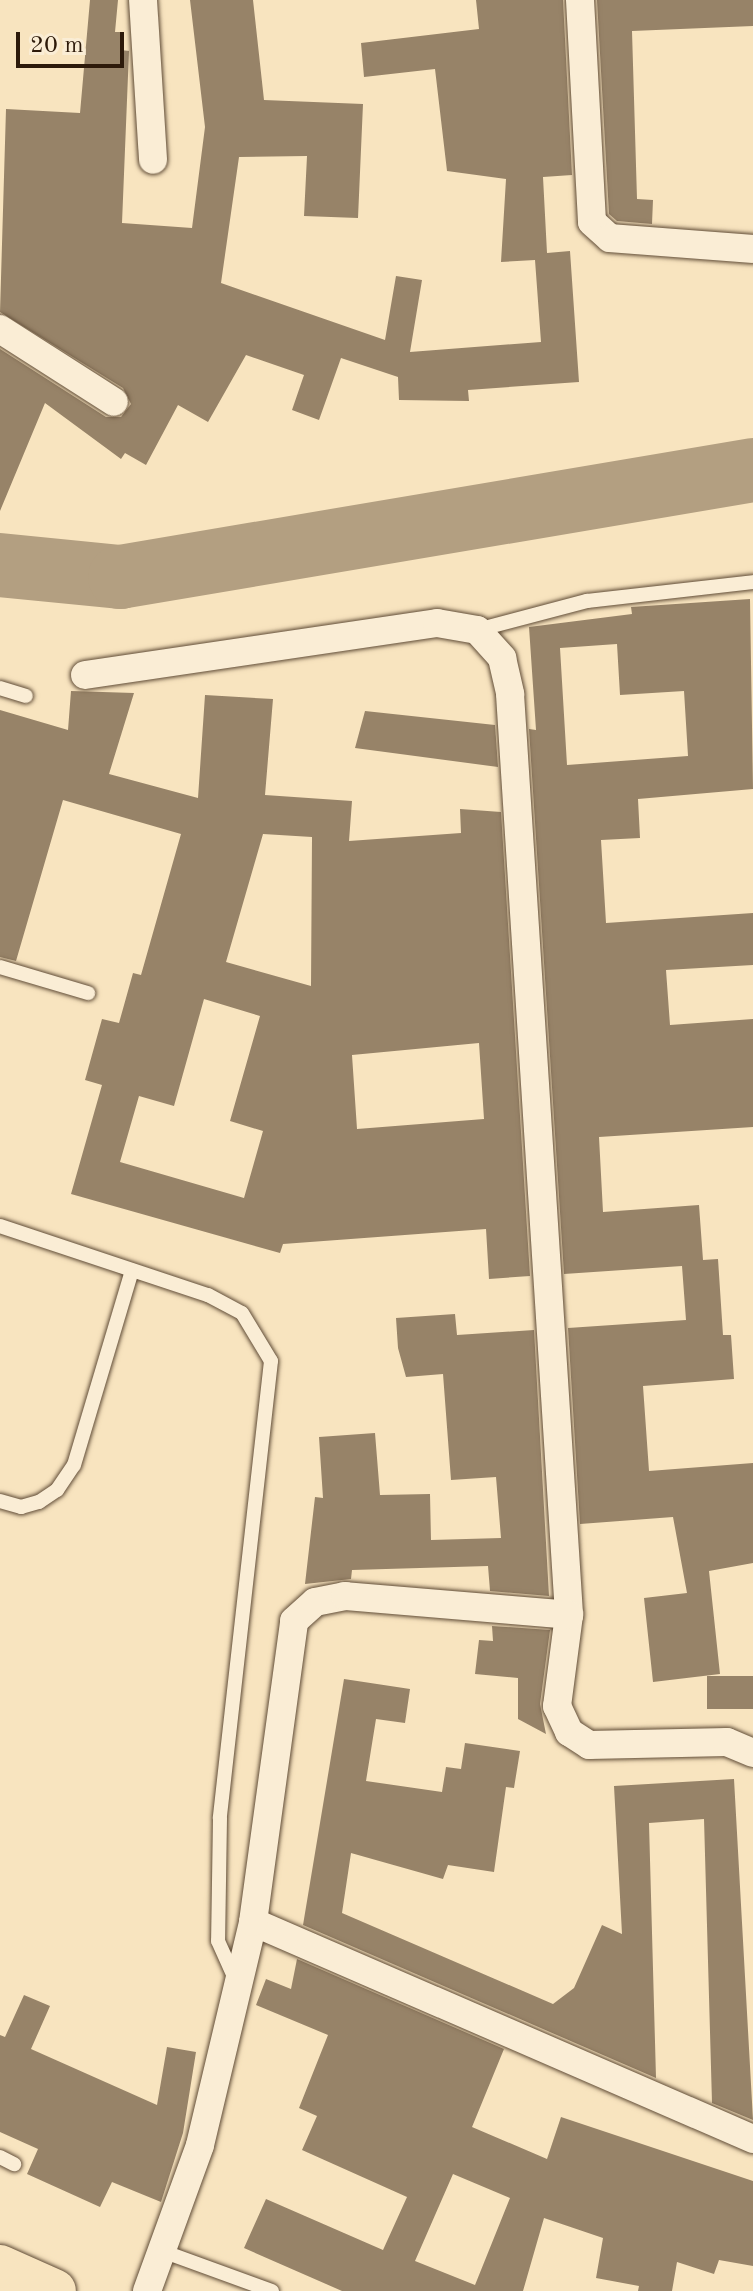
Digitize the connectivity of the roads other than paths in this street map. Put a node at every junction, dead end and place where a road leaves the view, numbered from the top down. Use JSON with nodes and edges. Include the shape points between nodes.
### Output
{"nodes":[{"id":1,"x":143,"y":0,"type":"edge"},
{"id":2,"x":580,"y":0,"type":"edge"},
{"id":3,"x":153,"y":160,"type":"dead end"},
{"id":4,"x":753,"y":249,"type":"edge"},
{"id":5,"x":0,"y":329,"type":"edge"},
{"id":6,"x":114,"y":402,"type":"dead end"},
{"id":7,"x":753,"y":582,"type":"edge"},
{"id":8,"x":477,"y":630,"type":"junction"},
{"id":9,"x":85,"y":675,"type":"dead end"},
{"id":10,"x":0,"y":688,"type":"edge"},
{"id":11,"x":26,"y":696,"type":"dead end"},
{"id":12,"x":0,"y":967,"type":"edge"},
{"id":13,"x":88,"y":993,"type":"dead end"},
{"id":14,"x":0,"y":1226,"type":"edge"},
{"id":15,"x":132,"y":1270,"type":"junction"},
{"id":16,"x":0,"y":1501,"type":"edge"},
{"id":17,"x":569,"y":1615,"type":"junction"},
{"id":18,"x":753,"y":1753,"type":"edge"},
{"id":19,"x":253,"y":1922,"type":"junction"},
{"id":20,"x":236,"y":1982,"type":"junction"},
{"id":21,"x":753,"y":2139,"type":"edge"},
{"id":22,"x":162,"y":2251,"type":"junction"},
{"id":23,"x":0,"y":2267,"type":"edge"},
{"id":24,"x":54,"y":2291,"type":"edge"},
{"id":25,"x":147,"y":2291,"type":"edge"},
{"id":26,"x":272,"y":2291,"type":"edge"}],
"edges":[{"from":1,"to":3,"type":"street"},
{"from":2,"to":4,"type":"street","via":[[592,222],[610,238]]},
{"from":5,"to":6,"type":"street"},
{"from":7,"to":8,"type":"lane","via":[[587,601]]},
{"from":8,"to":9,"type":"street","via":[[437,623]]},
{"from":8,"to":17,"type":"street","via":[[502,658],[510,694]]},
{"from":10,"to":11,"type":"lane"},
{"from":12,"to":13,"type":"lane"},
{"from":14,"to":15,"type":"lane"},
{"from":15,"to":16,"type":"lane","via":[[74,1465],[57,1490],[39,1502],[21,1507]]},
{"from":15,"to":20,"type":"lane","via":[[242,1313],[271,1361],[220,1818],[218,1941]]},
{"from":17,"to":18,"type":"street","via":[[557,1706],[569,1732],[589,1745],[727,1742]]},
{"from":17,"to":19,"type":"street","via":[[345,1596],[315,1602],[294,1621]]},
{"from":19,"to":20,"type":"street"},
{"from":19,"to":21,"type":"street"},
{"from":20,"to":22,"type":"street","via":[[200,2145]]},
{"from":22,"to":25,"type":"street"},
{"from":22,"to":26,"type":"lane"},
{"from":23,"to":24,"type":"main road"}]}
